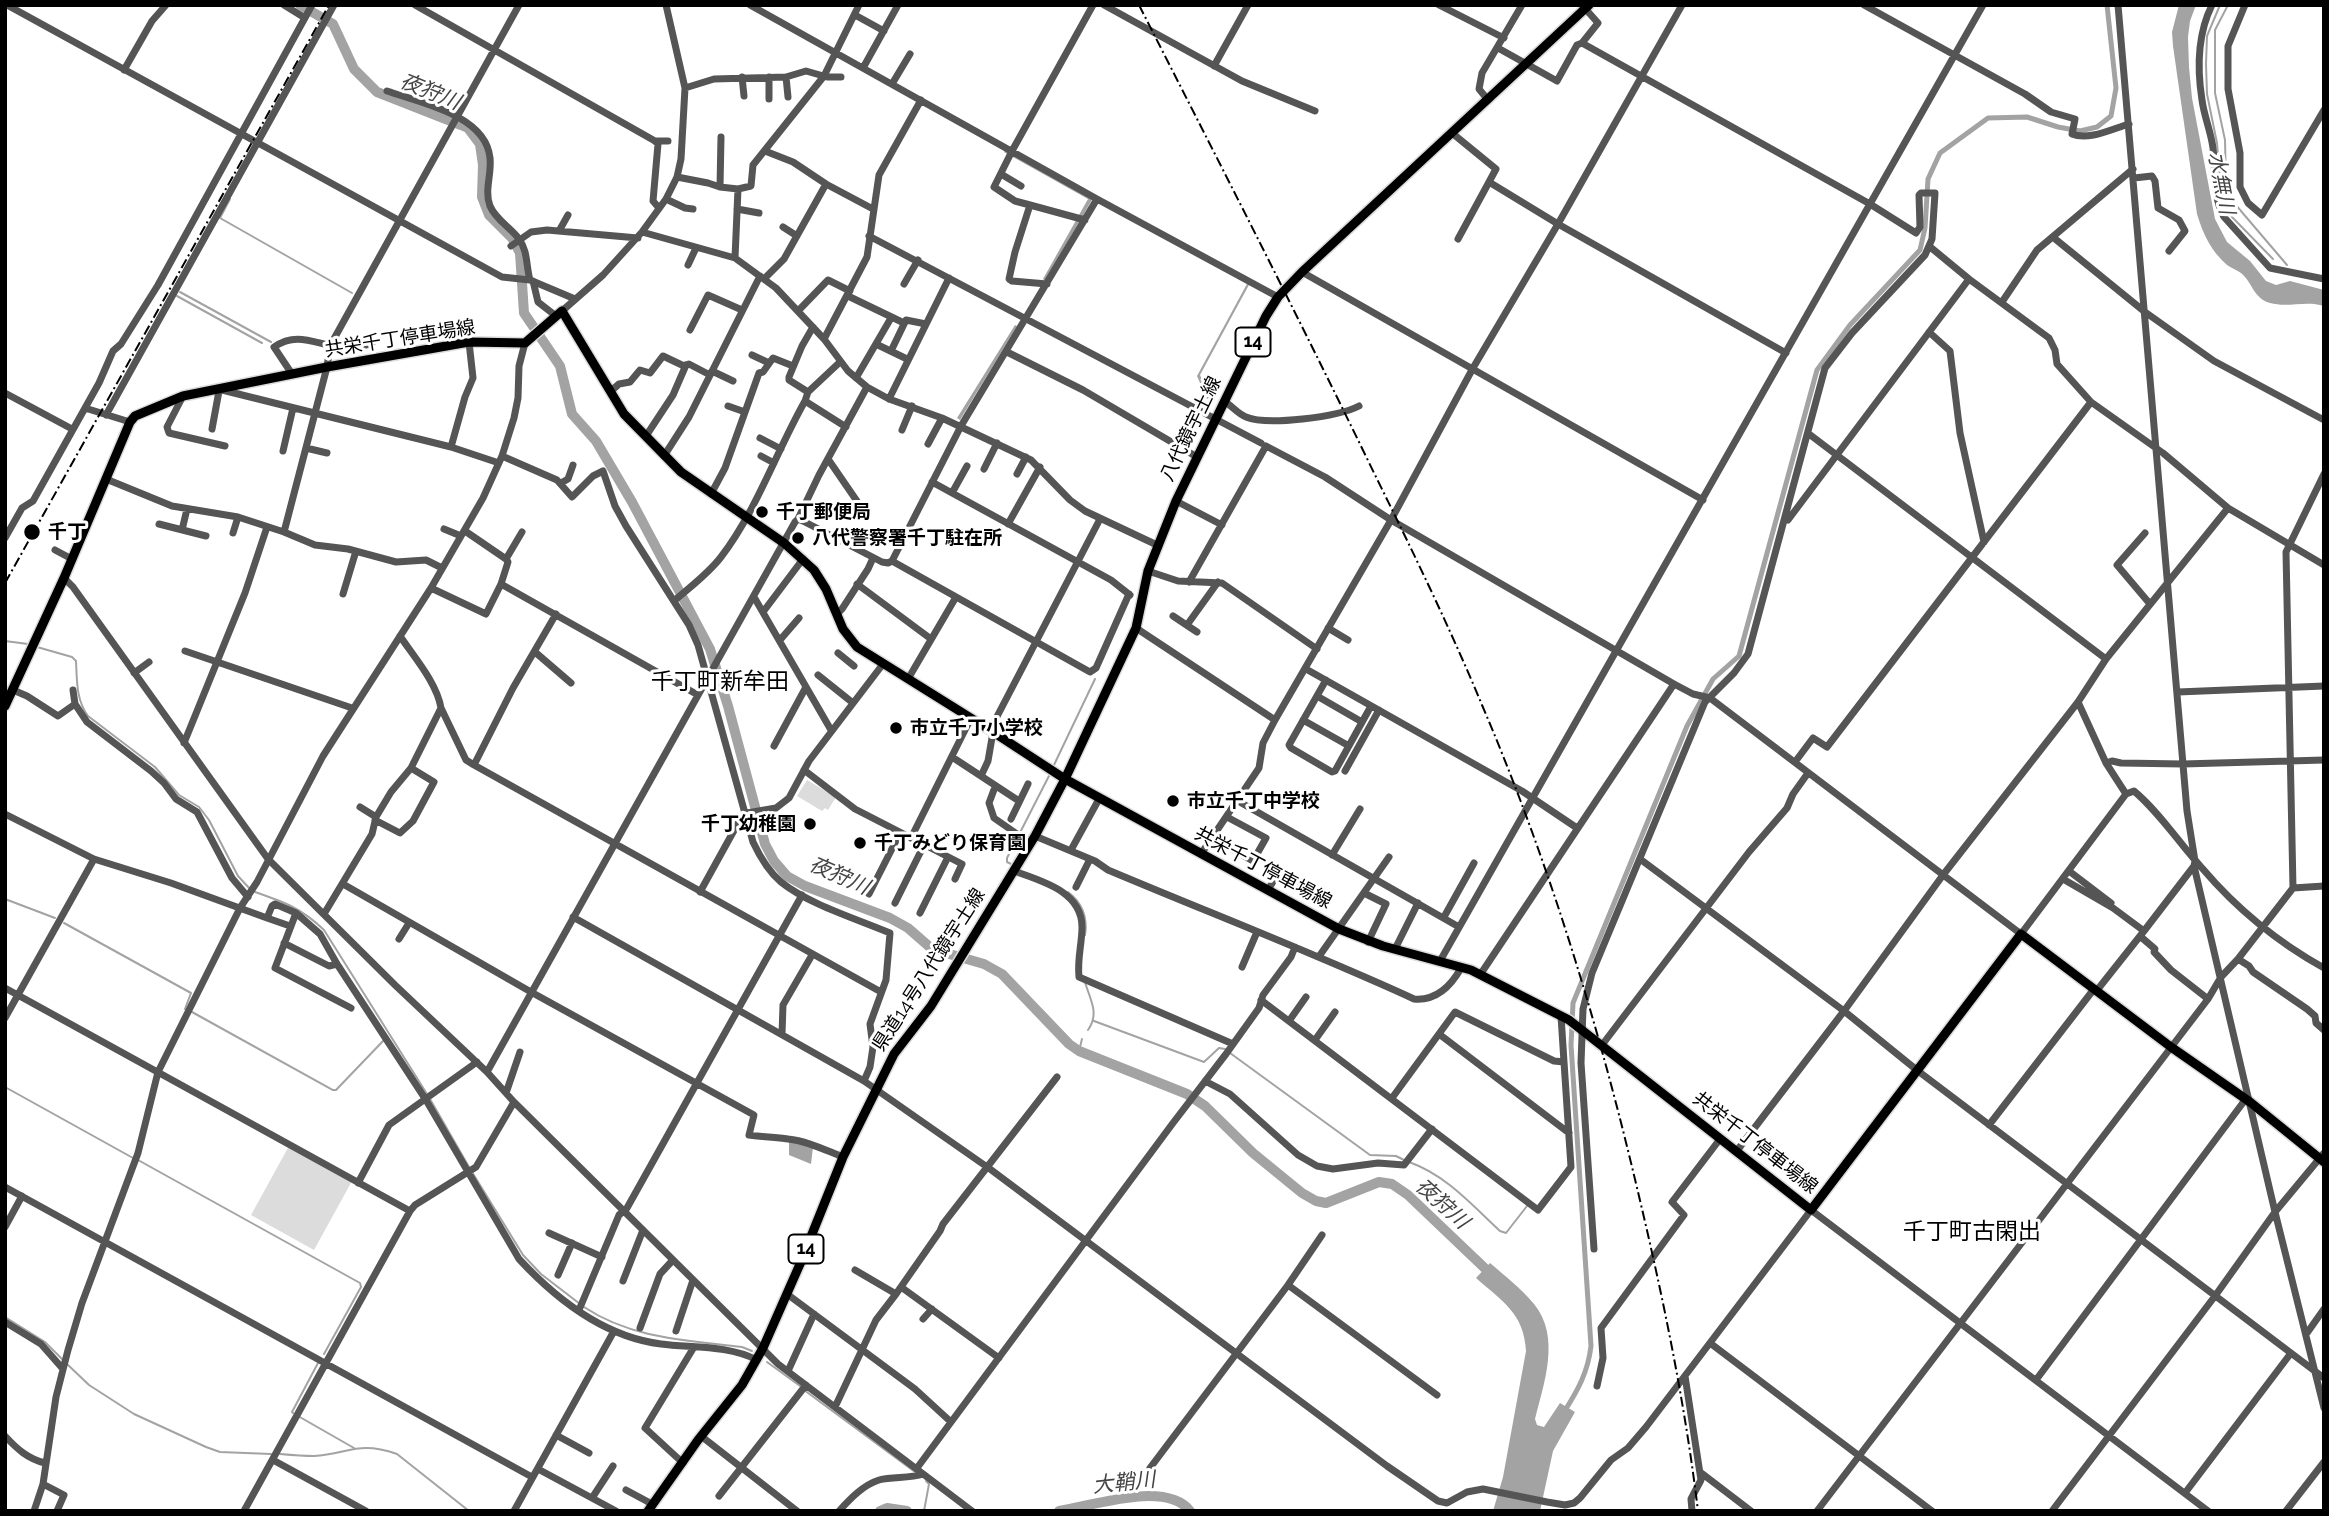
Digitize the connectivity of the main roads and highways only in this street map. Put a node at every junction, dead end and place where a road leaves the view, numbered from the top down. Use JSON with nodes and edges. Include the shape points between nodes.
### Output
{"nodes":[{"id":1,"x":1586,"y":6,"type":"edge"},
{"id":2,"x":10,"y":692,"type":"edge"},
{"id":3,"x":5,"y":706,"type":"edge"},
{"id":4,"x":1063,"y":778,"type":"junction"},
{"id":5,"x":2322,"y":1158,"type":"edge"},
{"id":6,"x":650,"y":1508,"type":"edge"}],
"edges":[{"from":1,"to":4,"type":"main road","name":"八代鏡宇土線","number":"14","via":[[1278,297],[1176,501],[1148,571],[1136,628]]},
{"from":2,"to":3,"type":"main road"},
{"from":2,"to":4,"type":"main road","name":"共栄千丁停車場線","via":[[135,416],[183,396],[327,367],[469,342],[528,341],[559,313],[624,414],[681,472],[803,559],[821,579],[843,629],[857,647]]},
{"from":4,"to":5,"type":"main road","name":"共栄千丁停車場線","via":[[1339,929],[1480,975],[1565,1018],[1811,1209],[2021,934]]},
{"from":4,"to":6,"type":"main road","name":"県道14号八代鏡宇土線","number":"14","via":[[1016,868],[931,1006],[894,1054],[843,1157],[757,1360]]}]}
